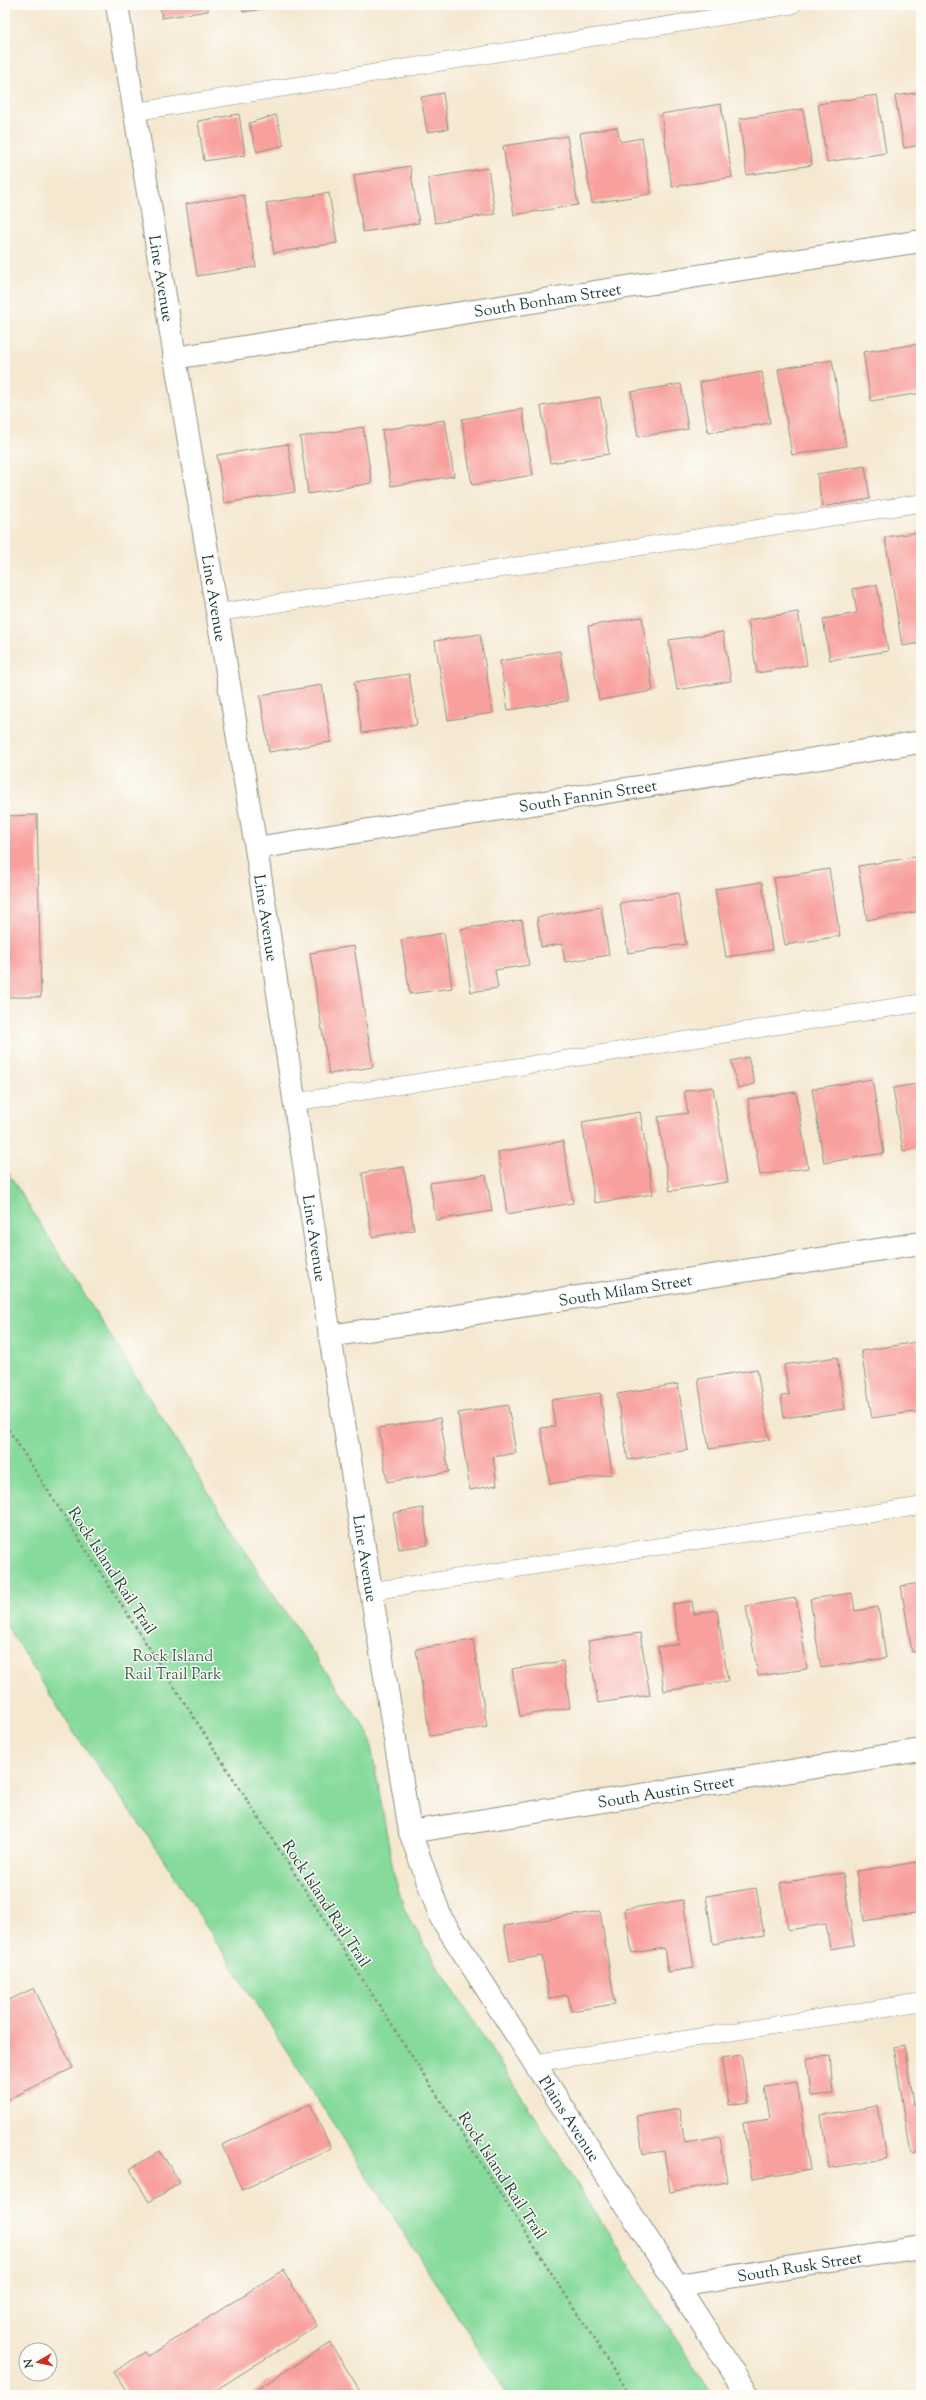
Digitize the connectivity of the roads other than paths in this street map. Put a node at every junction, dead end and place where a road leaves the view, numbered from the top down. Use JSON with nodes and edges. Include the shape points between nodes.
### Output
{"nodes":[{"id":1,"x":117,"y":5,"type":"edge"},
{"id":2,"x":792,"y":5,"type":"edge"},
{"id":3,"x":134,"y":112,"type":"junction"},
{"id":4,"x":921,"y":241,"type":"edge"},
{"id":5,"x":174,"y":358,"type":"junction"},
{"id":6,"x":921,"y":503,"type":"edge"},
{"id":7,"x":216,"y":613,"type":"junction"},
{"id":8,"x":921,"y":742,"type":"edge"},
{"id":9,"x":256,"y":848,"type":"junction"},
{"id":10,"x":921,"y":1002,"type":"edge"},
{"id":11,"x":294,"y":1102,"type":"junction"},
{"id":12,"x":921,"y":1243,"type":"edge"},
{"id":13,"x":330,"y":1336,"type":"junction"},
{"id":14,"x":921,"y":1506,"type":"edge"},
{"id":15,"x":371,"y":1590,"type":"junction"},
{"id":16,"x":921,"y":1750,"type":"edge"},
{"id":17,"x":410,"y":1832,"type":"junction"},
{"id":18,"x":921,"y":2002,"type":"edge"},
{"id":19,"x":535,"y":2063,"type":"junction"},
{"id":20,"x":921,"y":2247,"type":"edge"},
{"id":21,"x":678,"y":2285,"type":"junction"},
{"id":22,"x":748,"y":2395,"type":"edge"}],
"edges":[{"from":1,"to":3,"type":"street","name":"Line Avenue"},
{"from":2,"to":3,"type":"lane"},
{"from":3,"to":5,"type":"street","name":"Line Avenue"},
{"from":4,"to":5,"type":"street","name":"South Bonham Street"},
{"from":5,"to":7,"type":"street","name":"Line Avenue"},
{"from":6,"to":7,"type":"lane"},
{"from":7,"to":9,"type":"street","name":"Line Avenue"},
{"from":8,"to":9,"type":"street","name":"South Fannin Street"},
{"from":9,"to":11,"type":"street","name":"Line Avenue"},
{"from":10,"to":11,"type":"lane"},
{"from":11,"to":13,"type":"street","name":"Line Avenue"},
{"from":12,"to":13,"type":"street","name":"South Milam Street"},
{"from":13,"to":15,"type":"street","name":"Line Avenue"},
{"from":14,"to":15,"type":"lane"},
{"from":15,"to":17,"type":"street","name":"Line Avenue"},
{"from":16,"to":17,"type":"street","name":"South Austin Street"},
{"from":17,"to":19,"type":"street","name":"Plains Avenue","via":[[441,1918]]},
{"from":18,"to":19,"type":"lane"},
{"from":19,"to":21,"type":"street","name":"Plains Avenue"},
{"from":20,"to":21,"type":"street","name":"South Rusk Street"},
{"from":21,"to":22,"type":"street","name":"Plains Avenue"}]}
